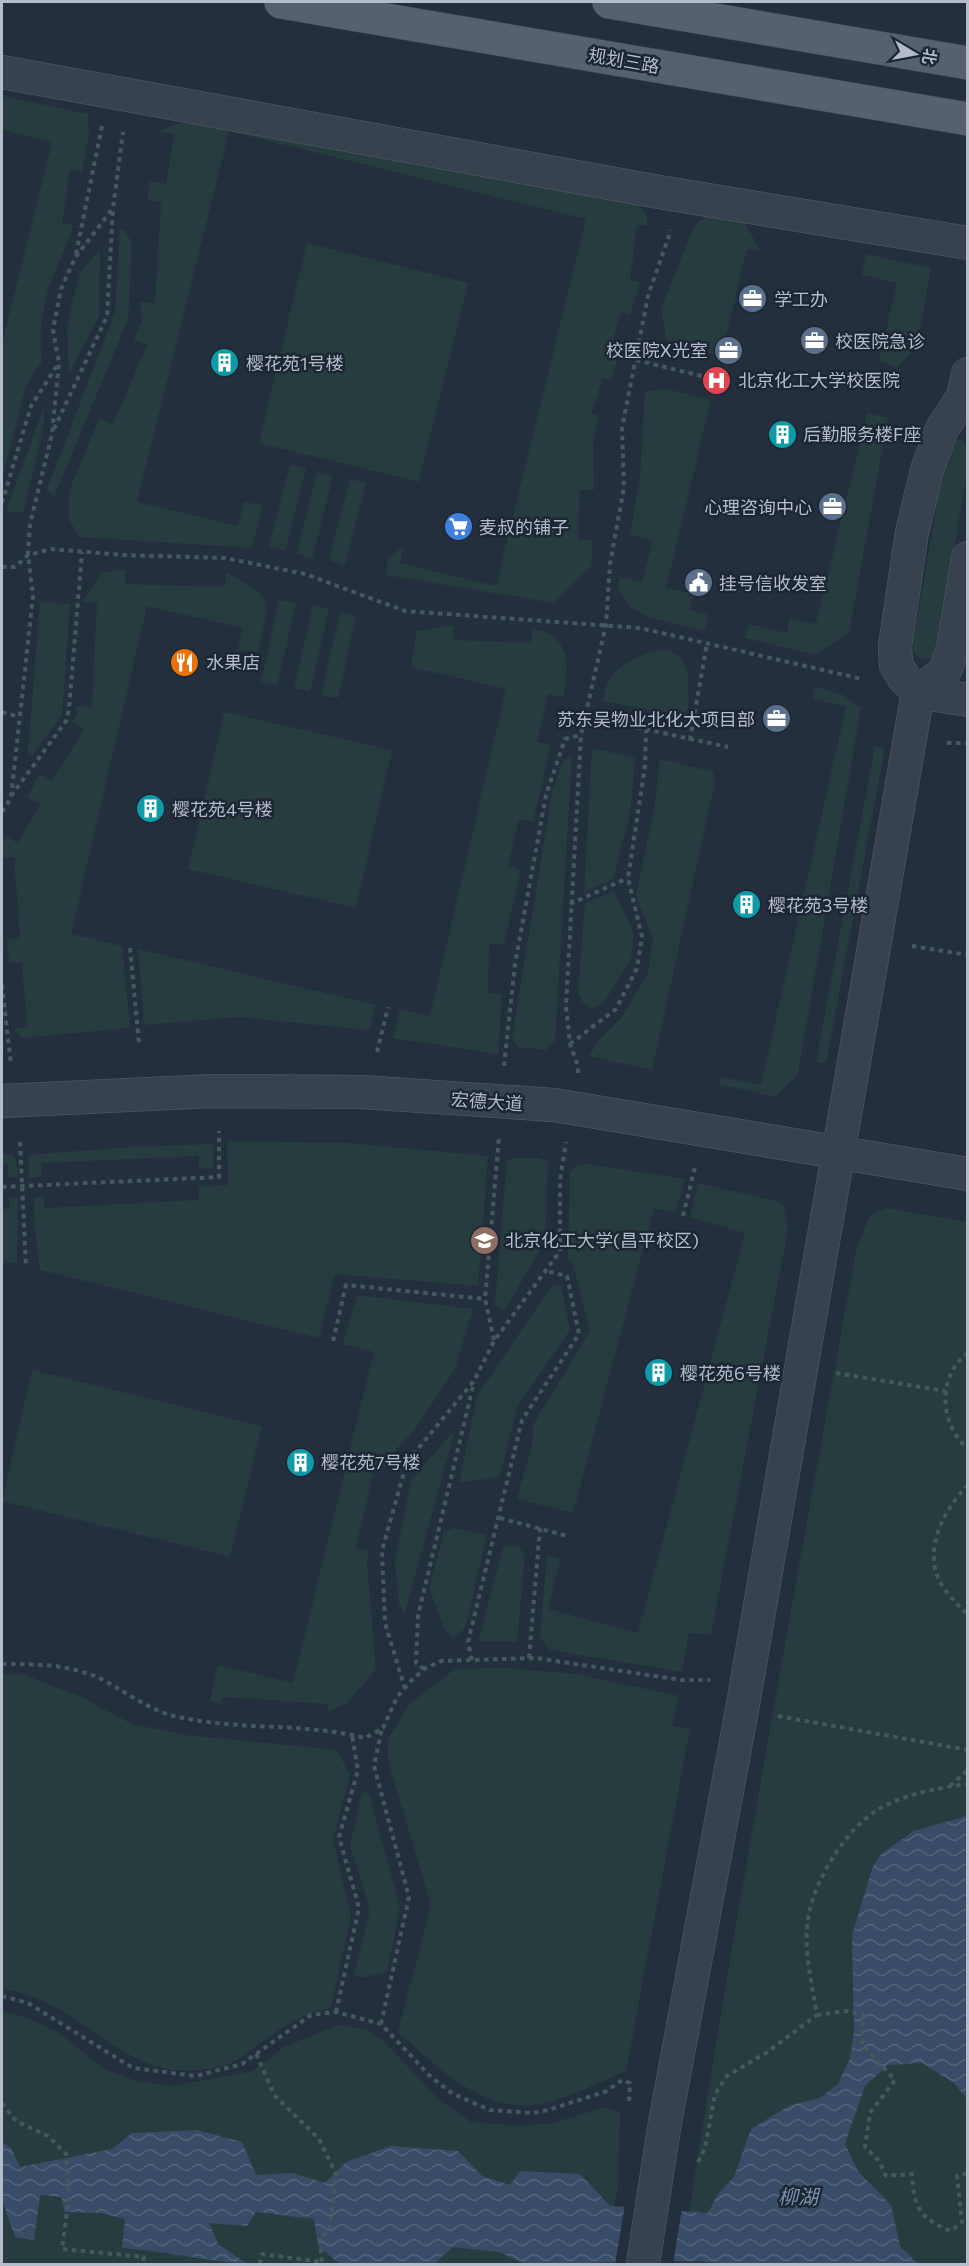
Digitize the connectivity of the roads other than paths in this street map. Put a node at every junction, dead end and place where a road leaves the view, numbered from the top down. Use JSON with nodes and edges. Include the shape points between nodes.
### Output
{"nodes":[{"id":1,"x":281,"y":2,"type":"edge"},
{"id":2,"x":609,"y":2,"type":"edge"},
{"id":3,"x":968,"y":63,"type":"edge"},
{"id":4,"x":2,"y":72,"type":"edge"},
{"id":5,"x":968,"y":119,"type":"edge"},
{"id":6,"x":968,"y":243,"type":"edge"},
{"id":7,"x":966,"y":391,"type":"edge"},
{"id":8,"x":968,"y":558,"type":"edge"},
{"id":9,"x":918,"y":692,"type":"junction"},
{"id":10,"x":968,"y":700,"type":"edge"},
{"id":11,"x":10,"y":1100,"type":"edge"},
{"id":12,"x":837,"y":1152,"type":"junction"},
{"id":13,"x":968,"y":1174,"type":"edge"},
{"id":14,"x":643,"y":2265,"type":"edge"}],
"edges":[{"from":1,"to":5,"type":"main road","name":"规划三路"},
{"from":2,"to":3,"type":"main road"},
{"from":4,"to":6,"type":"street"},
{"from":7,"to":9,"type":"street","via":[[942,429],[927,470],[903,586],[896,665]]},
{"from":8,"to":9,"type":"street","via":[[944,673]]},
{"from":9,"to":10,"type":"street"},
{"from":9,"to":12,"type":"street"},
{"from":11,"to":12,"type":"street","name":"宏德大道","via":[[213,1091],[361,1092],[573,1107]]},
{"from":12,"to":13,"type":"street","name":"宏德大道"},
{"from":12,"to":14,"type":"street"}]}
